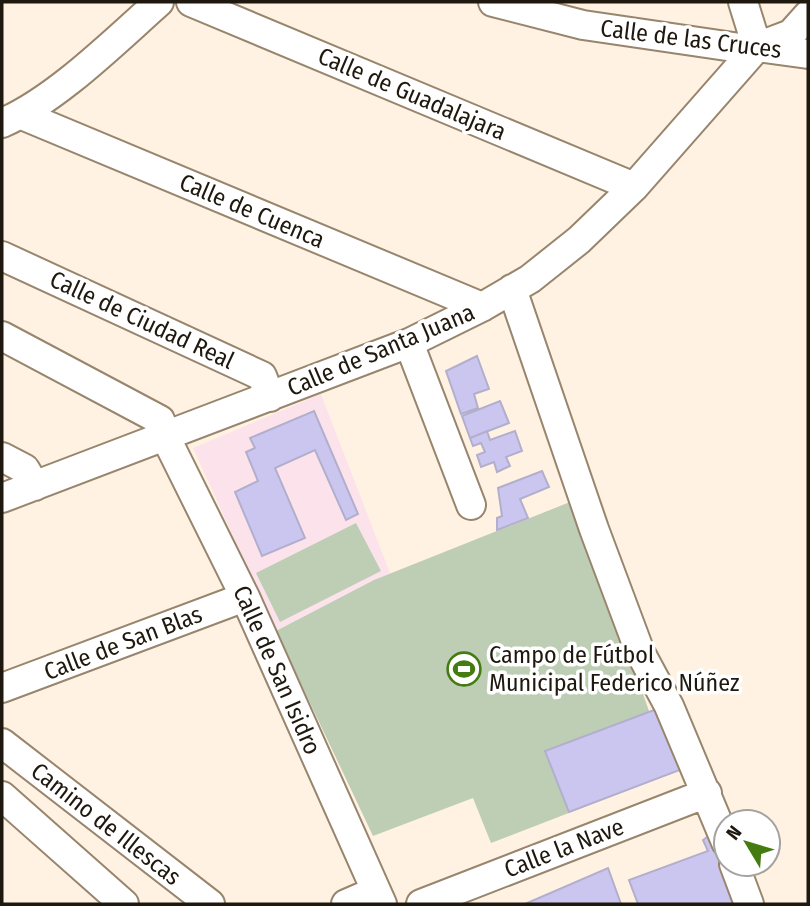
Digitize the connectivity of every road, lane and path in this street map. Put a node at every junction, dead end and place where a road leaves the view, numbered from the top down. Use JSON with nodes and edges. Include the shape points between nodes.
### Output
{"nodes":[{"id":1,"x":159,"y":2,"type":"edge"},
{"id":2,"x":191,"y":2,"type":"edge"},
{"id":3,"x":493,"y":2,"type":"edge"},
{"id":4,"x":743,"y":2,"type":"edge"},
{"id":5,"x":808,"y":15,"type":"edge"},
{"id":6,"x":757,"y":47,"type":"junction"},
{"id":7,"x":808,"y":54,"type":"edge"},
{"id":8,"x":12,"y":119,"type":"edge"},
{"id":9,"x":634,"y":187,"type":"junction"},
{"id":10,"x":2,"y":256,"type":"edge"},
{"id":11,"x":513,"y":289,"type":"junction"},
{"id":12,"x":482,"y":307,"type":"junction"},
{"id":13,"x":2,"y":336,"type":"edge"},
{"id":14,"x":409,"y":343,"type":"junction"},
{"id":15,"x":270,"y":397,"type":"junction"},
{"id":16,"x":166,"y":438,"type":"junction"},
{"id":17,"x":2,"y":457,"type":"edge"},
{"id":18,"x":35,"y":486,"type":"junction"},
{"id":19,"x":2,"y":498,"type":"edge"},
{"id":20,"x":471,"y":505,"type":"dead end"},
{"id":21,"x":245,"y":597,"type":"junction"},
{"id":22,"x":2,"y":688,"type":"edge"},
{"id":23,"x":2,"y":743,"type":"edge"},
{"id":24,"x":707,"y":793,"type":"junction"},
{"id":25,"x":2,"y":796,"type":"edge"},
{"id":26,"x":713,"y":808,"type":"edge"},
{"id":27,"x":739,"y":878,"type":"edge"},
{"id":28,"x":379,"y":898,"type":"edge"},
{"id":29,"x":124,"y":904,"type":"edge"},
{"id":30,"x":210,"y":904,"type":"edge"},
{"id":31,"x":346,"y":904,"type":"edge"},
{"id":32,"x":421,"y":904,"type":"edge"},
{"id":33,"x":749,"y":904,"type":"edge"}],
"edges":[{"from":1,"to":8,"type":"street","via":[[103,52]]},
{"from":2,"to":9,"type":"street","name":"Calle de Guadalajara"},
{"from":3,"to":6,"type":"street","name":"Calle de las Cruces","via":[[583,25]]},
{"from":4,"to":6,"type":"street"},
{"from":5,"to":6,"type":"street","via":[[791,34]]},
{"from":6,"to":7,"type":"street","name":"Calle de las Cruces"},
{"from":6,"to":9,"type":"street","name":"Calle de Santa Juana"},
{"from":8,"to":12,"type":"street","name":"Calle de Cuenca"},
{"from":9,"to":11,"type":"street","name":"Calle de Santa Juana","via":[[579,240]]},
{"from":10,"to":15,"type":"street","name":"Calle de Ciudad Real","via":[[262,376]]},
{"from":11,"to":12,"type":"street","name":"Calle de Santa Juana"},
{"from":11,"to":24,"type":"street","via":[[640,652]]},
{"from":12,"to":14,"type":"street","name":"Calle de Santa Juana"},
{"from":13,"to":16,"type":"street","name":"Calle de San Isidro","via":[[160,420]]},
{"from":14,"to":15,"type":"street","name":"Calle de Santa Juana"},
{"from":14,"to":20,"type":"street"},
{"from":15,"to":16,"type":"street","name":"Calle de Santa Juana"},
{"from":16,"to":18,"type":"street","name":"Calle de Santa Juana"},
{"from":16,"to":21,"type":"street","name":"Calle de San Isidro"},
{"from":17,"to":18,"type":"street","via":[[25,469]]},
{"from":18,"to":19,"type":"street","name":"Calle de Santa Juana"},
{"from":21,"to":22,"type":"street","name":"Calle de San Blas"},
{"from":21,"to":28,"type":"street","name":"Calle de San Isidro"},
{"from":23,"to":30,"type":"street","name":"Camino de Illescas"},
{"from":24,"to":26,"type":"street"},
{"from":24,"to":32,"type":"street","name":"Calle la Nave"},
{"from":25,"to":29,"type":"street"},
{"from":27,"to":33,"type":"street"},
{"from":28,"to":31,"type":"street"}]}
